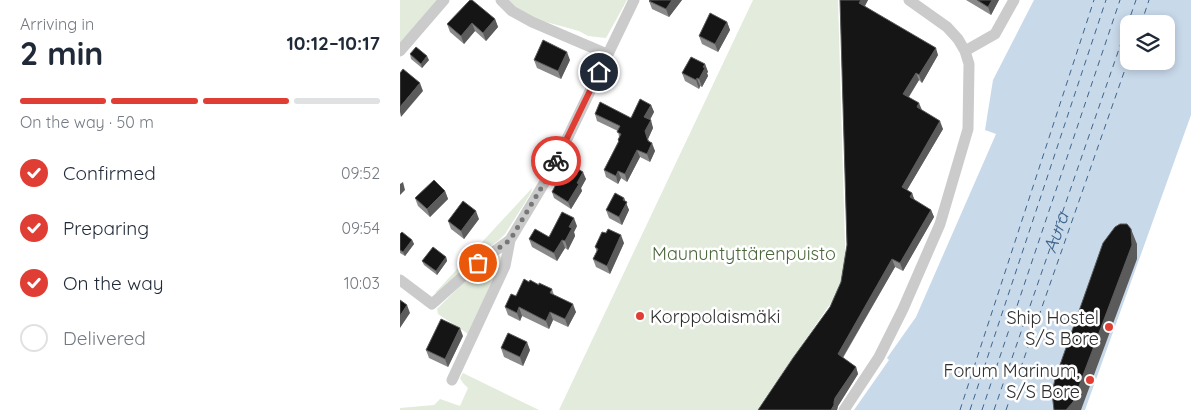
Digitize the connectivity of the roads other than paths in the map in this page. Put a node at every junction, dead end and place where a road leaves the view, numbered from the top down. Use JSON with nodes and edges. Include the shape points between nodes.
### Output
{"nodes":[{"id":1,"x":444,"y":0,"type":"edge"},
{"id":2,"x":501,"y":0,"type":"edge"},
{"id":3,"x":634,"y":0,"type":"edge"},
{"id":4,"x":909,"y":0,"type":"edge"},
{"id":5,"x":1014,"y":0,"type":"edge"},
{"id":6,"x":400,"y":51,"type":"edge"},
{"id":7,"x":966,"y":51,"type":"junction"},
{"id":8,"x":607,"y":54,"type":"junction"},
{"id":9,"x":510,"y":240,"type":"junction"},
{"id":10,"x":400,"y":280,"type":"edge"},
{"id":11,"x":452,"y":380,"type":"dead end"},
{"id":12,"x":844,"y":410,"type":"edge"}],
"edges":[{"from":1,"to":6,"type":"street"},
{"from":2,"to":8,"type":"street","via":[[512,11],[532,22]]},
{"from":3,"to":8,"type":"street"},
{"from":4,"to":7,"type":"street","via":[[947,27]]},
{"from":5,"to":7,"type":"street","via":[[995,34]]},
{"from":7,"to":12,"type":"street","via":[[969,64],[968,129],[940,224],[879,357]]},
{"from":8,"to":9,"type":"street","via":[[546,180]]},
{"from":9,"to":10,"type":"street","via":[[478,263],[432,304]]},
{"from":9,"to":11,"type":"street","via":[[505,266]]}]}
